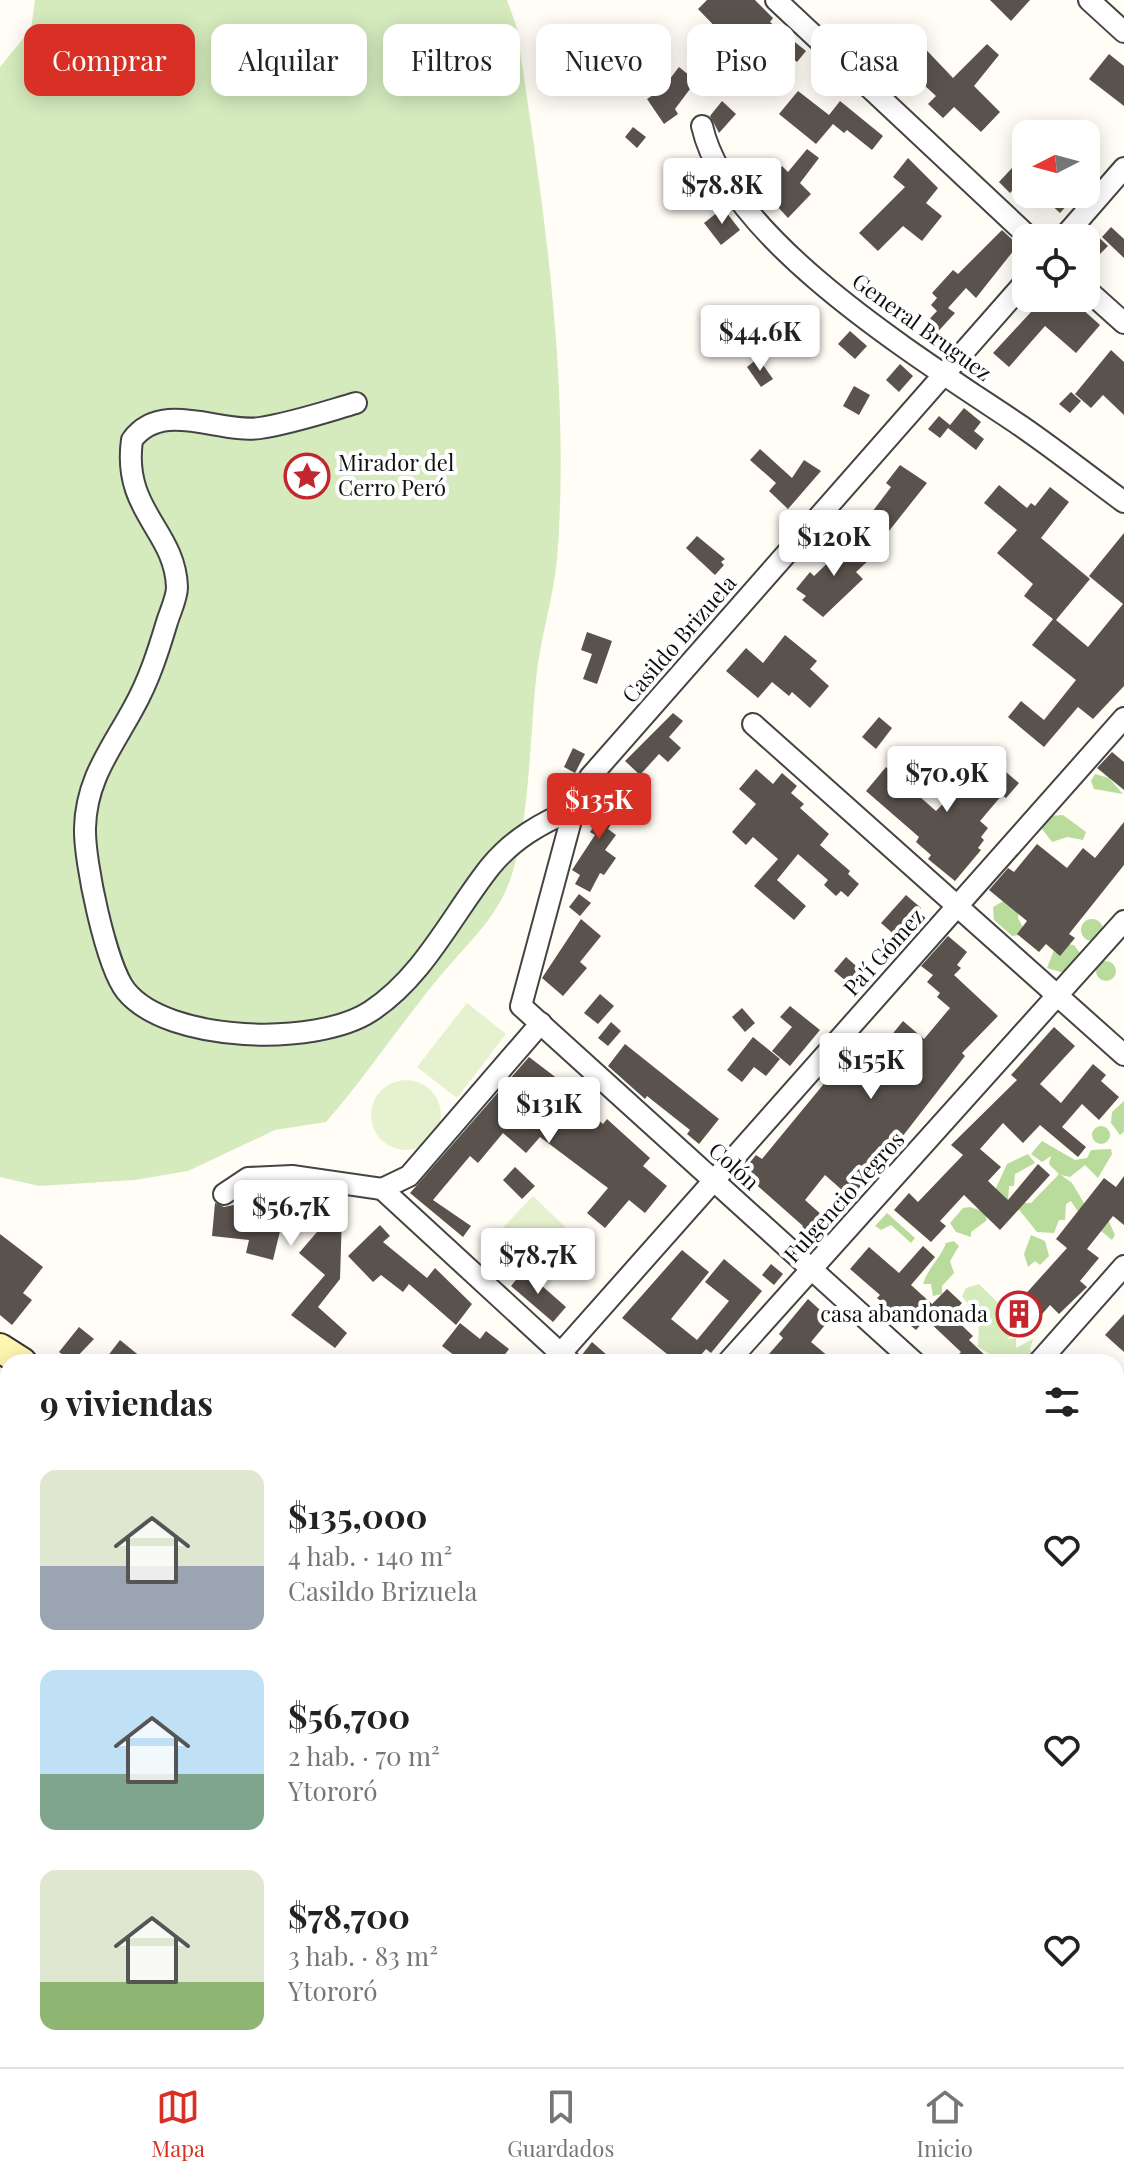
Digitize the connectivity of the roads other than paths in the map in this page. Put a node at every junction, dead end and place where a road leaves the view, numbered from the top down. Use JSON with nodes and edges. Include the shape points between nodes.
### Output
{"nodes":[{"id":1,"x":1089,"y":0,"type":"edge"},
{"id":2,"x":784,"y":3,"type":"edge"},
{"id":3,"x":1124,"y":32,"type":"edge"},
{"id":4,"x":702,"y":126,"type":"dead end"},
{"id":5,"x":1124,"y":168,"type":"edge"},
{"id":6,"x":1015,"y":224,"type":"edge"},
{"id":7,"x":1075,"y":224,"type":"edge"},
{"id":8,"x":1012,"y":297,"type":"edge"},
{"id":9,"x":1100,"y":302,"type":"edge"},
{"id":10,"x":1124,"y":323,"type":"edge"},
{"id":11,"x":943,"y":376,"type":"junction"},
{"id":12,"x":356,"y":403,"type":"dead end"},
{"id":13,"x":1124,"y":502,"type":"edge"},
{"id":14,"x":1124,"y":718,"type":"edge"},
{"id":15,"x":753,"y":724,"type":"dead end"},
{"id":16,"x":574,"y":809,"type":"junction"},
{"id":17,"x":957,"y":906,"type":"junction"},
{"id":18,"x":1124,"y":921,"type":"edge"},
{"id":19,"x":1057,"y":995,"type":"junction"},
{"id":20,"x":521,"y":1006,"type":"joint"},
{"id":21,"x":541,"y":1023,"type":"junction"},
{"id":22,"x":1124,"y":1055,"type":"edge"},
{"id":23,"x":714,"y":1180,"type":"junction"},
{"id":24,"x":382,"y":1189,"type":"junction"},
{"id":25,"x":224,"y":1194,"type":"dead end"},
{"id":26,"x":1124,"y":1266,"type":"edge"},
{"id":27,"x":811,"y":1269,"type":"junction"},
{"id":28,"x":556,"y":1354,"type":"edge"},
{"id":29,"x":565,"y":1354,"type":"edge"},
{"id":30,"x":735,"y":1354,"type":"edge"},
{"id":31,"x":905,"y":1354,"type":"edge"},
{"id":32,"x":1046,"y":1354,"type":"edge"}],
"edges":[{"from":1,"to":3,"type":"street"},
{"from":2,"to":6,"type":"street"},
{"from":4,"to":11,"type":"street","name":"General Bruguez","via":[[707,150],[758,223],[870,324]]},
{"from":5,"to":7,"type":"street"},
{"from":8,"to":11,"type":"street","name":"Casildo Brizuela"},
{"from":9,"to":10,"type":"street"},
{"from":11,"to":13,"type":"street","name":"General Bruguez"},
{"from":11,"to":16,"type":"street","name":"Casildo Brizuela","via":[[590,777]]},
{"from":12,"to":16,"type":"street","via":[[256,429],[167,421],[144,427],[132,440],[134,488],[171,560],[177,589],[155,662],[95,773],[86,802],[85,833],[110,965],[148,1012],[170,1022],[268,1035],[337,1025],[371,1011],[416,969],[491,866],[516,841],[538,824]]},
{"from":14,"to":17,"type":"street","name":"Pa'í Gómez"},
{"from":15,"to":17,"type":"street"},
{"from":16,"to":20,"type":"street","name":"Casildo Brizuela"},
{"from":17,"to":19,"type":"street"},
{"from":17,"to":23,"type":"street","name":"Pa'í Gómez"},
{"from":18,"to":19,"type":"street","name":"Fulgencio Yegros"},
{"from":19,"to":22,"type":"street"},
{"from":19,"to":27,"type":"street","name":"Fulgencio Yegros"},
{"from":20,"to":21,"type":"street","name":"Colón"},
{"from":21,"to":23,"type":"street","name":"Colón"},
{"from":21,"to":24,"type":"street","via":[[409,1176]]},
{"from":23,"to":27,"type":"street","name":"Colón"},
{"from":23,"to":29,"type":"street","name":"Pa'í Gómez"},
{"from":24,"to":25,"type":"street","via":[[292,1176],[248,1178]]},
{"from":24,"to":28,"type":"street"},
{"from":26,"to":32,"type":"street"},
{"from":27,"to":30,"type":"street","name":"Fulgencio Yegros"},
{"from":27,"to":31,"type":"street","name":"Colón"}]}
